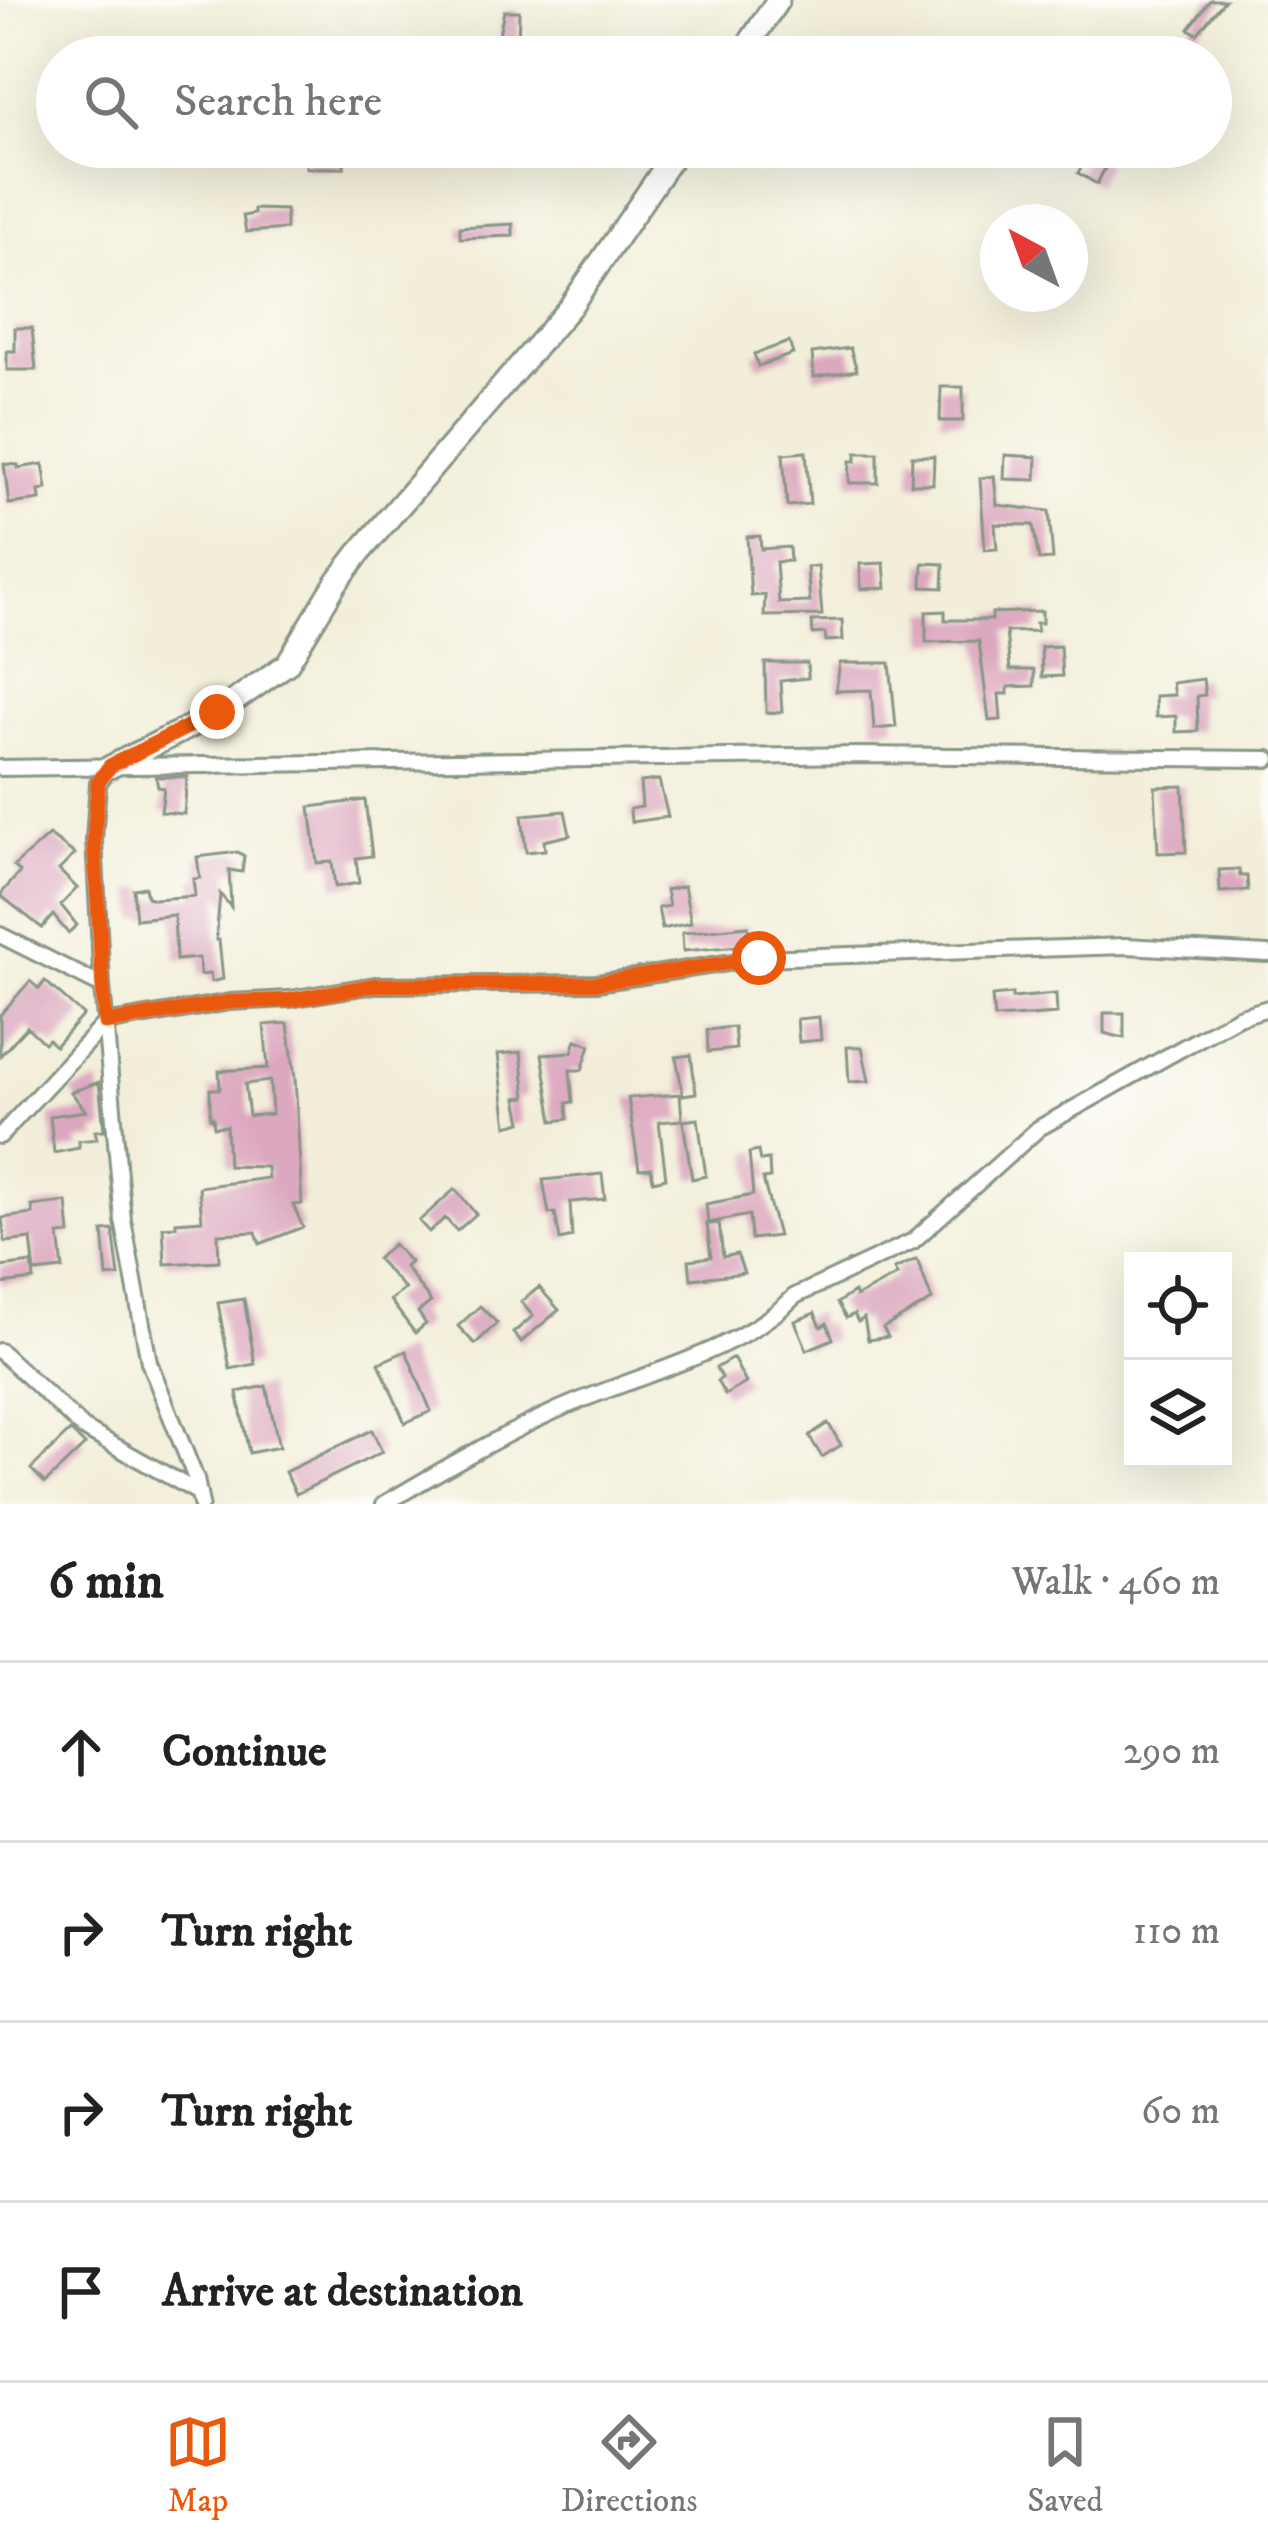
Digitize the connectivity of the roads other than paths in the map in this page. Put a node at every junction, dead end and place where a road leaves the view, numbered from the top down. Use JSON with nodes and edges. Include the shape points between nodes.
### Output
{"nodes":[{"id":1,"x":778,"y":0,"type":"edge"},
{"id":2,"x":754,"y":36,"type":"edge"},
{"id":3,"x":665,"y":168,"type":"edge"},
{"id":4,"x":1268,"y":759,"type":"edge"},
{"id":5,"x":110,"y":766,"type":"junction"},
{"id":6,"x":0,"y":768,"type":"edge"},
{"id":7,"x":0,"y":935,"type":"edge"},
{"id":8,"x":1268,"y":954,"type":"edge"},
{"id":9,"x":102,"y":986,"type":"junction"},
{"id":10,"x":1268,"y":1008,"type":"edge"},
{"id":11,"x":105,"y":1023,"type":"junction"},
{"id":12,"x":0,"y":1136,"type":"edge"},
{"id":13,"x":0,"y":1352,"type":"edge"},
{"id":14,"x":200,"y":1498,"type":"edge"},
{"id":15,"x":384,"y":1504,"type":"edge"}],
"edges":[{"from":1,"to":2,"type":"street"},
{"from":3,"to":5,"type":"street","via":[[570,308],[336,583],[287,664],[217,712]]},
{"from":4,"to":5,"type":"street","via":[[857,754]]},
{"from":5,"to":6,"type":"street"},
{"from":5,"to":9,"type":"street","via":[[98,782],[94,840]]},
{"from":7,"to":9,"type":"street"},
{"from":8,"to":11,"type":"street","via":[[1126,946],[759,958],[597,983],[375,985]]},
{"from":9,"to":11,"type":"street"},
{"from":10,"to":15,"type":"street","via":[[1039,1127],[913,1241],[795,1296],[721,1345],[560,1408]]},
{"from":11,"to":12,"type":"street"},
{"from":11,"to":14,"type":"street","via":[[123,1220],[149,1362]]},
{"from":13,"to":14,"type":"street","via":[[83,1428]]}]}
